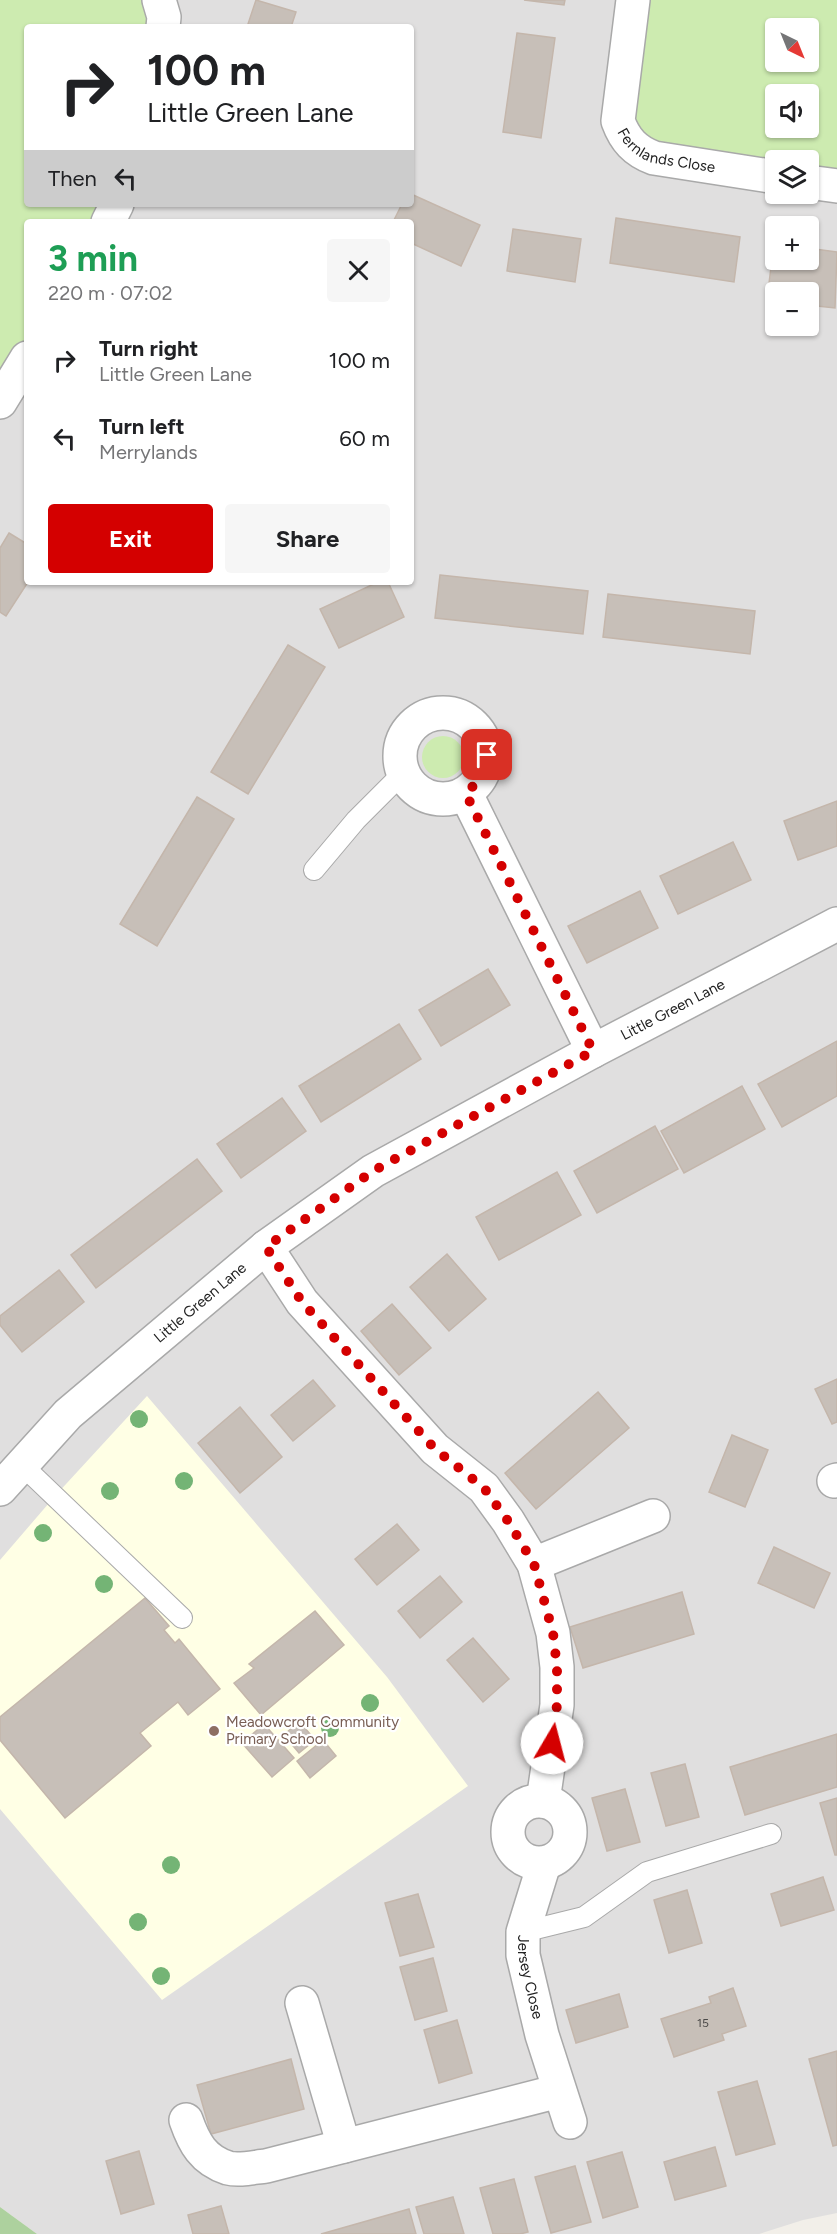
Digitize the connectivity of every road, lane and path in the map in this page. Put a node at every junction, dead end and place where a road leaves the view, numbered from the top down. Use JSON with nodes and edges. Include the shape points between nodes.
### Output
{"nodes":[{"id":1,"x":159,"y":0,"type":"edge"},
{"id":2,"x":633,"y":0,"type":"edge"},
{"id":3,"x":163,"y":24,"type":"edge"},
{"id":4,"x":765,"y":175,"type":"edge"},
{"id":5,"x":819,"y":184,"type":"edge"},
{"id":6,"x":837,"y":186,"type":"edge"},
{"id":7,"x":24,"y":363,"type":"edge"},
{"id":8,"x":0,"y":402,"type":"edge"},
{"id":9,"x":402,"y":774,"type":"junction"},
{"id":10,"x":466,"y":794,"type":"junction"},
{"id":11,"x":314,"y":870,"type":"dead end"},
{"id":12,"x":837,"y":924,"type":"edge"},
{"id":13,"x":593,"y":1051,"type":"junction"},
{"id":14,"x":266,"y":1247,"type":"junction"},
{"id":15,"x":22,"y":1465,"type":"junction"},
{"id":16,"x":0,"y":1489,"type":"edge"},
{"id":17,"x":653,"y":1516,"type":"dead end"},
{"id":18,"x":534,"y":1564,"type":"junction"},
{"id":19,"x":182,"y":1618,"type":"dead end"},
{"id":20,"x":543,"y":1801,"type":"junction"},
{"id":21,"x":771,"y":1834,"type":"dead end"},
{"id":22,"x":544,"y":1864,"type":"junction"},
{"id":23,"x":524,"y":1932,"type":"junction"},
{"id":24,"x":302,"y":2003,"type":"dead end"},
{"id":25,"x":559,"y":2091,"type":"junction"},
{"id":26,"x":186,"y":2120,"type":"dead end"},
{"id":27,"x":570,"y":2122,"type":"dead end"},
{"id":28,"x":344,"y":2146,"type":"junction"}],
"edges":[{"from":1,"to":3,"type":"street"},
{"from":2,"to":4,"type":"street","name":"Fernlands Close","via":[[618,121],[632,146],[654,158]]},
{"from":5,"to":6,"type":"street"},
{"from":7,"to":8,"type":"street"},
{"from":9,"to":10,"type":"street","via":[[420,794],[442,800]]},
{"from":9,"to":10,"type":"street","via":[[398,755],[404,735],[420,718],[446,712],[466,718],[480,732],[487,755],[482,776]]},
{"from":9,"to":11,"type":"lane"},
{"from":10,"to":13,"type":"street"},
{"from":12,"to":13,"type":"street","name":"Little Green Lane"},
{"from":13,"to":14,"type":"street","name":"Little Green Lane","via":[[373,1171]]},
{"from":14,"to":15,"type":"street","name":"Little Green Lane","via":[[68,1414]]},
{"from":14,"to":18,"type":"street","via":[[302,1302],[435,1449],[484,1488]]},
{"from":15,"to":16,"type":"street","name":"Little Green Lane"},
{"from":15,"to":19,"type":"lane"},
{"from":17,"to":18,"type":"street"},
{"from":18,"to":20,"type":"street","via":[[553,1633],[557,1667],[557,1705]]},
{"from":20,"to":22,"type":"street","via":[[557,1806],[567,1818],[571,1832],[558,1858]]},
{"from":20,"to":22,"type":"street","via":[[528,1803],[515,1812],[509,1825],[509,1840],[516,1854],[529,1862]]},
{"from":21,"to":23,"type":"lane","via":[[647,1872],[584,1917]]},
{"from":22,"to":23,"type":"street","name":"Jersey Close"},
{"from":23,"to":25,"type":"street","name":"Jersey Close","via":[[523,1955]]},
{"from":24,"to":28,"type":"street"},
{"from":25,"to":27,"type":"street","name":"Jersey Close"},
{"from":25,"to":28,"type":"street"},
{"from":26,"to":28,"type":"street","via":[[195,2145],[209,2158],[230,2168],[266,2166]]}]}
